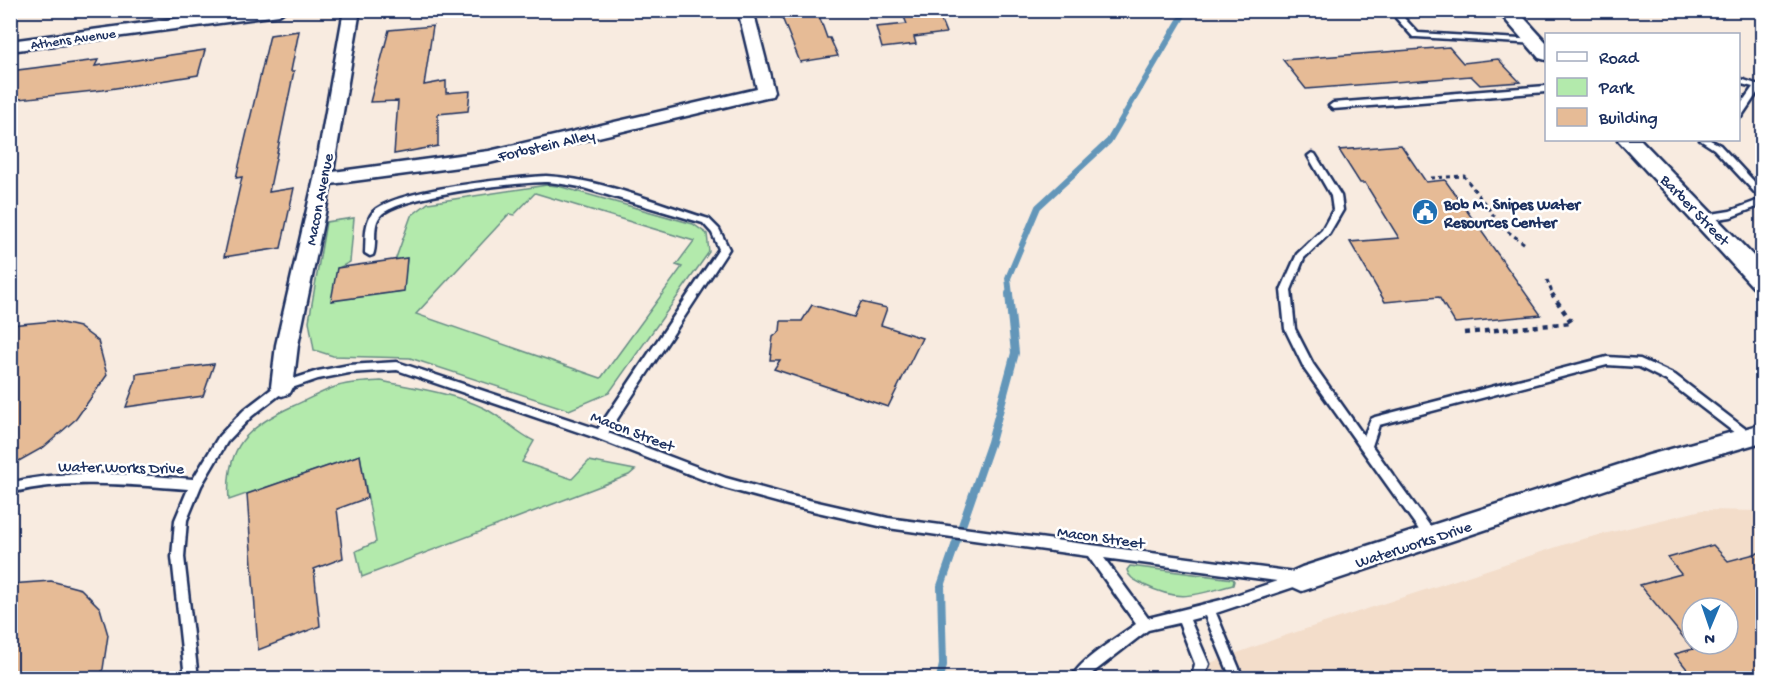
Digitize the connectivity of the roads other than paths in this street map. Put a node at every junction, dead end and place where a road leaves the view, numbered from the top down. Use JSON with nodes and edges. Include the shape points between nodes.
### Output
{"nodes":[{"id":1,"x":279,"y":10,"type":"edge"},
{"id":2,"x":352,"y":10,"type":"edge"},
{"id":3,"x":745,"y":10,"type":"edge"},
{"id":4,"x":1418,"y":10,"type":"edge"},
{"id":5,"x":1506,"y":10,"type":"edge"},
{"id":6,"x":10,"y":46,"type":"edge"},
{"id":7,"x":1541,"y":48,"type":"edge"},
{"id":8,"x":1740,"y":81,"type":"edge"},
{"id":9,"x":1545,"y":89,"type":"edge"},
{"id":10,"x":1333,"y":106,"type":"dead end"},
{"id":11,"x":1740,"y":112,"type":"edge"},
{"id":12,"x":1630,"y":141,"type":"edge"},
{"id":13,"x":1720,"y":143,"type":"edge"},
{"id":14,"x":1312,"y":156,"type":"dead end"},
{"id":15,"x":323,"y":179,"type":"junction"},
{"id":16,"x":1762,"y":195,"type":"edge"},
{"id":17,"x":1762,"y":202,"type":"edge"},
{"id":18,"x":1705,"y":218,"type":"junction"},
{"id":19,"x":370,"y":253,"type":"dead end"},
{"id":20,"x":1762,"y":280,"type":"edge"},
{"id":21,"x":282,"y":387,"type":"junction"},
{"id":22,"x":600,"y":435,"type":"junction"},
{"id":23,"x":1755,"y":435,"type":"edge"},
{"id":24,"x":1366,"y":447,"type":"junction"},
{"id":25,"x":196,"y":484,"type":"junction"},
{"id":26,"x":10,"y":488,"type":"edge"},
{"id":27,"x":1431,"y":537,"type":"junction"},
{"id":28,"x":1092,"y":551,"type":"junction"},
{"id":29,"x":1302,"y":579,"type":"junction"},
{"id":30,"x":1208,"y":609,"type":"junction"},
{"id":31,"x":1182,"y":615,"type":"junction"},
{"id":32,"x":1145,"y":625,"type":"junction"},
{"id":33,"x":190,"y":678,"type":"edge"},
{"id":34,"x":1078,"y":678,"type":"edge"},
{"id":35,"x":1198,"y":678,"type":"edge"},
{"id":36,"x":1237,"y":678,"type":"edge"}],
"edges":[{"from":1,"to":6,"type":"street","name":"Athens Avenue"},
{"from":2,"to":15,"type":"street","name":"Macon Avenue"},
{"from":3,"to":15,"type":"street","name":"Forbstein Alley","via":[[766,92],[556,144]]},
{"from":4,"to":7,"type":"lane","via":[[1400,18],[1416,35]]},
{"from":5,"to":7,"type":"street"},
{"from":8,"to":11,"type":"lane","via":[[1758,86]]},
{"from":9,"to":10,"type":"lane"},
{"from":12,"to":18,"type":"street","name":"Barber Street"},
{"from":13,"to":16,"type":"lane"},
{"from":14,"to":24,"type":"lane","via":[[1336,196],[1338,210],[1326,232],[1300,256],[1286,290],[1290,329],[1309,367]]},
{"from":15,"to":21,"type":"street","name":"Macon Avenue","via":[[287,345]]},
{"from":17,"to":18,"type":"lane","via":[[1731,214]]},
{"from":18,"to":20,"type":"street","name":"Barber Street"},
{"from":19,"to":22,"type":"lane","via":[[372,222],[378,213],[391,206],[410,199],[527,179],[558,179],[612,191],[706,221],[716,231],[724,249]]},
{"from":21,"to":22,"type":"lane","name":"Macon Street","via":[[349,369],[397,366]]},
{"from":21,"to":25,"type":"lane","name":"Macon Street","via":[[223,439]]},
{"from":22,"to":28,"type":"lane","name":"Macon Street","via":[[725,483],[802,504],[888,523]]},
{"from":23,"to":24,"type":"lane","via":[[1671,378],[1640,363],[1607,361],[1374,422]]},
{"from":23,"to":27,"type":"street","name":"Waterworks Drive","via":[[1649,465]]},
{"from":24,"to":27,"type":"lane"},
{"from":25,"to":26,"type":"lane","name":"Water Works Drive","via":[[94,479],[56,480]]},
{"from":25,"to":33,"type":"lane","name":"Macon Street","via":[[181,520],[178,557]]},
{"from":27,"to":29,"type":"street","name":"Waterworks Drive"},
{"from":28,"to":29,"type":"lane","name":"Macon Street"},
{"from":28,"to":32,"type":"lane"},
{"from":29,"to":30,"type":"lane","name":"Waterworks Drive"},
{"from":30,"to":31,"type":"lane","name":"Waterworks Drive"},
{"from":30,"to":36,"type":"lane"},
{"from":31,"to":32,"type":"lane","name":"Waterworks Drive"},
{"from":31,"to":35,"type":"lane","via":[[1202,664]]},
{"from":32,"to":34,"type":"lane","name":"Waterworks Drive"}]}
